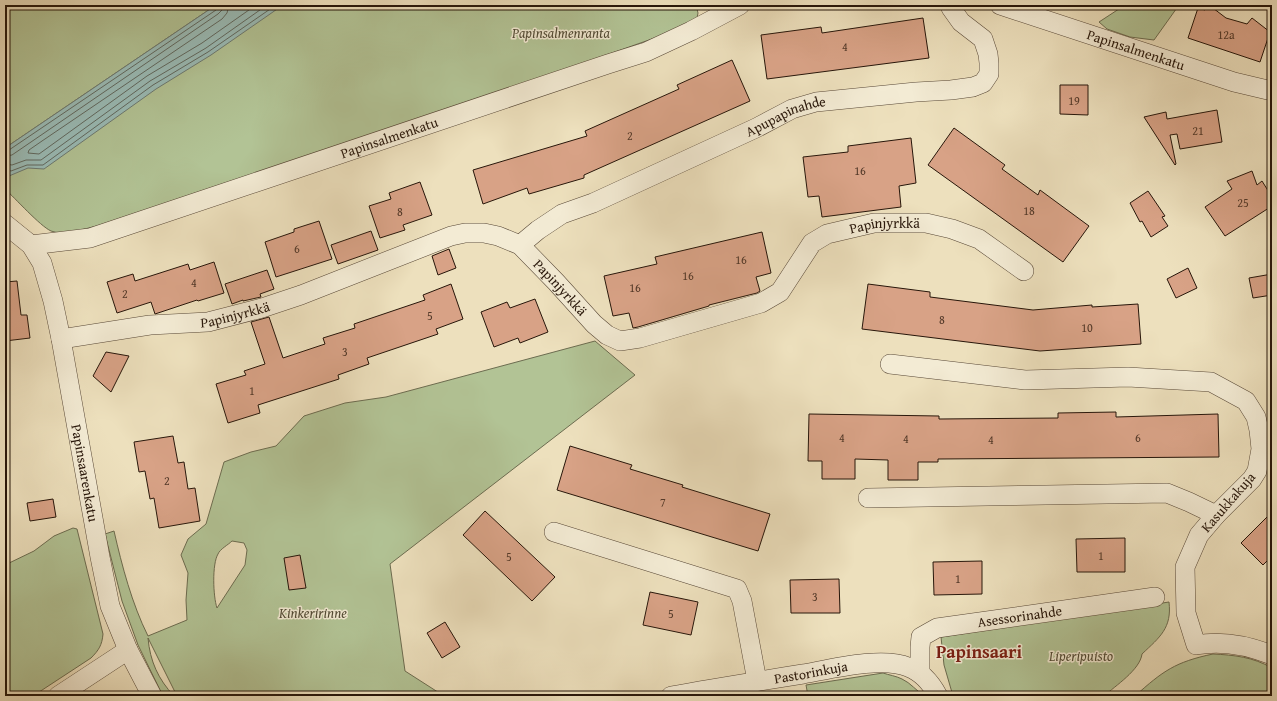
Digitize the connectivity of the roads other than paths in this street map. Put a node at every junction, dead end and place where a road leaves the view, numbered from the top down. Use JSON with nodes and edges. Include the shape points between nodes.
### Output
{"nodes":[{"id":1,"x":740,"y":5,"type":"edge"},
{"id":2,"x":951,"y":5,"type":"edge"},
{"id":3,"x":1000,"y":5,"type":"edge"},
{"id":4,"x":1272,"y":91,"type":"edge"},
{"id":5,"x":5,"y":224,"type":"edge"},
{"id":6,"x":31,"y":245,"type":"junction"},
{"id":7,"x":520,"y":245,"type":"junction"},
{"id":8,"x":1024,"y":271,"type":"dead end"},
{"id":9,"x":61,"y":339,"type":"junction"},
{"id":10,"x":890,"y":364,"type":"dead end"},
{"id":11,"x":868,"y":498,"type":"dead end"},
{"id":12,"x":1216,"y":515,"type":"junction"},
{"id":13,"x":554,"y":532,"type":"dead end"},
{"id":14,"x":1156,"y":597,"type":"dead end"},
{"id":15,"x":128,"y":650,"type":"junction"},
{"id":16,"x":1272,"y":655,"type":"edge"},
{"id":17,"x":920,"y":673,"type":"junction"},
{"id":18,"x":757,"y":681,"type":"junction"},
{"id":19,"x":58,"y":696,"type":"edge"},
{"id":20,"x":152,"y":696,"type":"edge"},
{"id":21,"x":671,"y":696,"type":"edge"},
{"id":22,"x":938,"y":696,"type":"edge"}],
"edges":[{"from":1,"to":6,"type":"street","name":"Papinsalmenkatu","via":[[646,52],[90,238]]},
{"from":2,"to":7,"type":"street","name":"Apupapinahde","via":[[961,22],[983,39],[988,54],[989,74],[983,83],[951,90],[816,102],[792,109],[593,203],[562,214]]},
{"from":3,"to":4,"type":"street","name":"Papinsalmenkatu","via":[[1234,82]]},
{"from":5,"to":6,"type":"street","name":"Papinsaarenkatu"},
{"from":6,"to":9,"type":"street","name":"Papinsaarenkatu","via":[[42,263]]},
{"from":7,"to":8,"type":"street","name":"Papinjyrkkä","via":[[594,324],[607,335],[620,340],[640,338],[761,303],[780,292],[812,244],[827,234],[874,223],[926,223],[952,229],[979,239]]},
{"from":7,"to":9,"type":"street","name":"Papinjyrkkä","via":[[498,236],[466,232],[262,308],[208,322],[150,325]]},
{"from":9,"to":15,"type":"street","name":"Papinsaarenkatu","via":[[110,606]]},
{"from":10,"to":12,"type":"street","name":"Kasukkakuja","via":[[1025,380],[1128,378],[1211,382],[1246,401],[1256,417],[1261,448],[1257,471],[1252,479]]},
{"from":11,"to":12,"type":"street","via":[[1166,493]]},
{"from":12,"to":16,"type":"street","name":"Kasukkakuja","via":[[1199,535],[1185,567],[1186,612],[1196,645],[1210,642],[1241,644]]},
{"from":13,"to":18,"type":"street","via":[[737,590],[742,601]]},
{"from":14,"to":17,"type":"street","name":"Asessorinahde","via":[[937,628],[921,637]]},
{"from":15,"to":19,"type":"street"},
{"from":15,"to":20,"type":"street","name":"Papinsaarenkatu"},
{"from":17,"to":18,"type":"street","name":"Pastorinkuja","via":[[908,666],[888,663],[854,665]]},
{"from":17,"to":22,"type":"street","name":"Pastorinkuja","via":[[933,686]]},
{"from":18,"to":21,"type":"street","name":"Pastorinkuja"}]}
